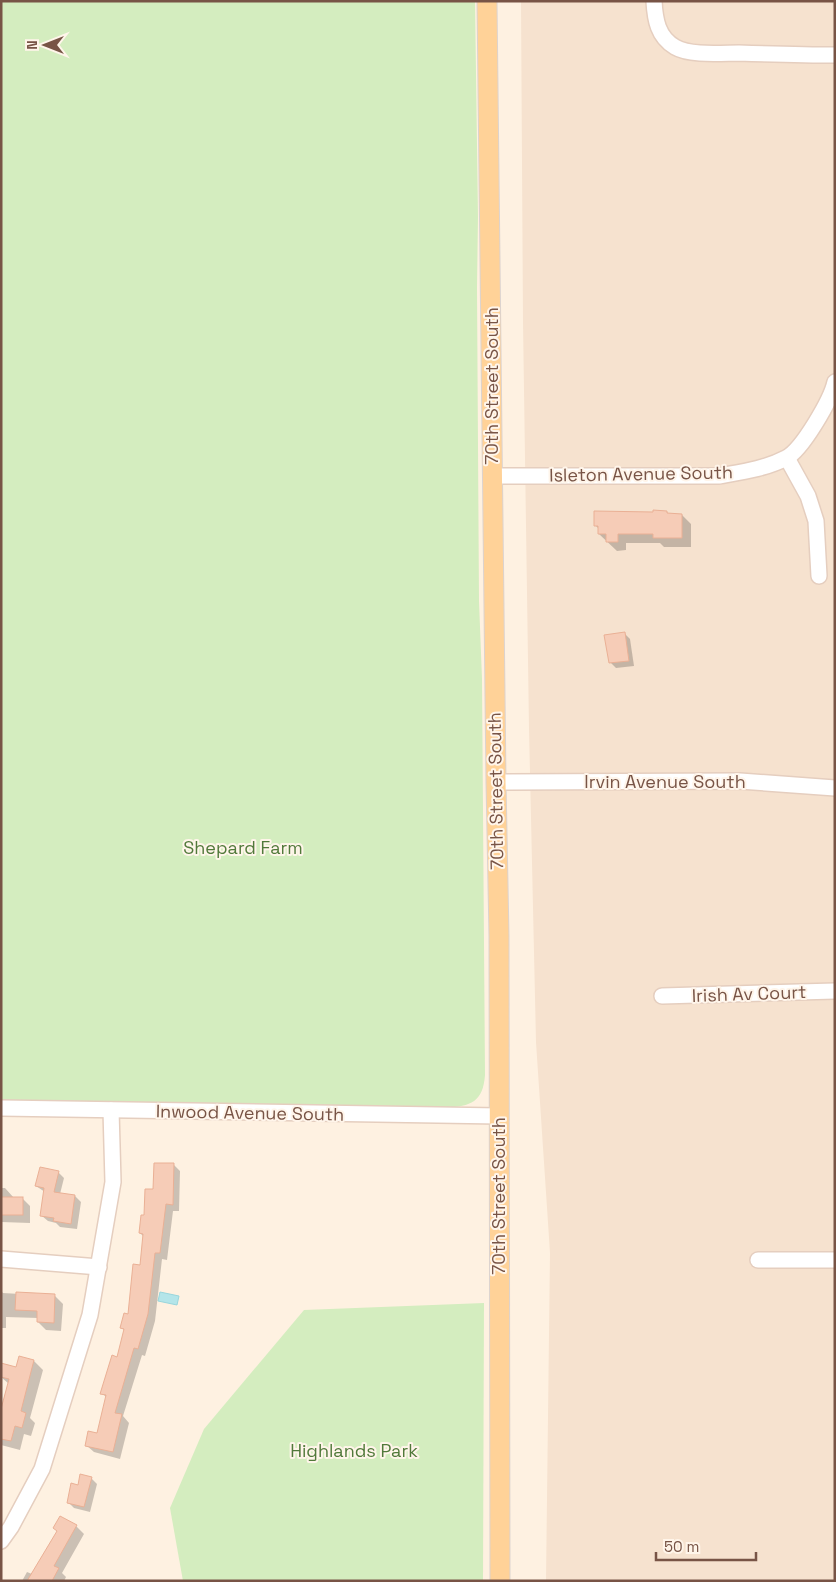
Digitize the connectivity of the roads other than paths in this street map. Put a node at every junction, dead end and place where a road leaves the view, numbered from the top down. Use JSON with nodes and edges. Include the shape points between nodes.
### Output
{"nodes":[{"id":1,"x":488,"y":1,"type":"edge"},
{"id":2,"x":654,"y":1,"type":"edge"},
{"id":3,"x":835,"y":55,"type":"edge"},
{"id":4,"x":835,"y":382,"type":"edge"},
{"id":5,"x":787,"y":458,"type":"junction"},
{"id":6,"x":492,"y":476,"type":"junction"},
{"id":7,"x":819,"y":576,"type":"dead end"},
{"id":8,"x":496,"y":782,"type":"junction"},
{"id":9,"x":835,"y":788,"type":"edge"},
{"id":10,"x":835,"y":991,"type":"edge"},
{"id":11,"x":662,"y":996,"type":"dead end"},
{"id":12,"x":1,"y":1108,"type":"edge"},
{"id":13,"x":110,"y":1110,"type":"junction"},
{"id":14,"x":499,"y":1116,"type":"junction"},
{"id":15,"x":1,"y":1259,"type":"edge"},
{"id":16,"x":758,"y":1260,"type":"dead end"},
{"id":17,"x":835,"y":1260,"type":"edge"},
{"id":18,"x":99,"y":1267,"type":"junction"},
{"id":19,"x":1,"y":1541,"type":"edge"},
{"id":20,"x":500,"y":1581,"type":"edge"}],
"edges":[{"from":1,"to":6,"type":"main road","name":"70th Street South"},
{"from":2,"to":3,"type":"street","via":[[655,20],[661,33],[683,51]]},
{"from":4,"to":5,"type":"street","via":[[812,427]]},
{"from":5,"to":6,"type":"street","name":"Isleton Avenue South","via":[[749,471],[719,476]]},
{"from":5,"to":7,"type":"street","via":[[808,496],[816,521]]},
{"from":6,"to":8,"type":"main road","name":"70th Street South"},
{"from":8,"to":9,"type":"street","name":"Irvin Avenue South","via":[[740,781]]},
{"from":8,"to":14,"type":"main road","name":"70th Street South"},
{"from":10,"to":11,"type":"street","name":"Irish Av Court"},
{"from":12,"to":13,"type":"street","name":"Inwood Avenue South"},
{"from":13,"to":14,"type":"street","name":"Inwood Avenue South"},
{"from":13,"to":18,"type":"street","via":[[114,1182]]},
{"from":14,"to":20,"type":"main road","name":"70th Street South"},
{"from":15,"to":18,"type":"street"},
{"from":16,"to":17,"type":"street"},
{"from":18,"to":19,"type":"street","via":[[90,1315],[42,1468]]}]}
